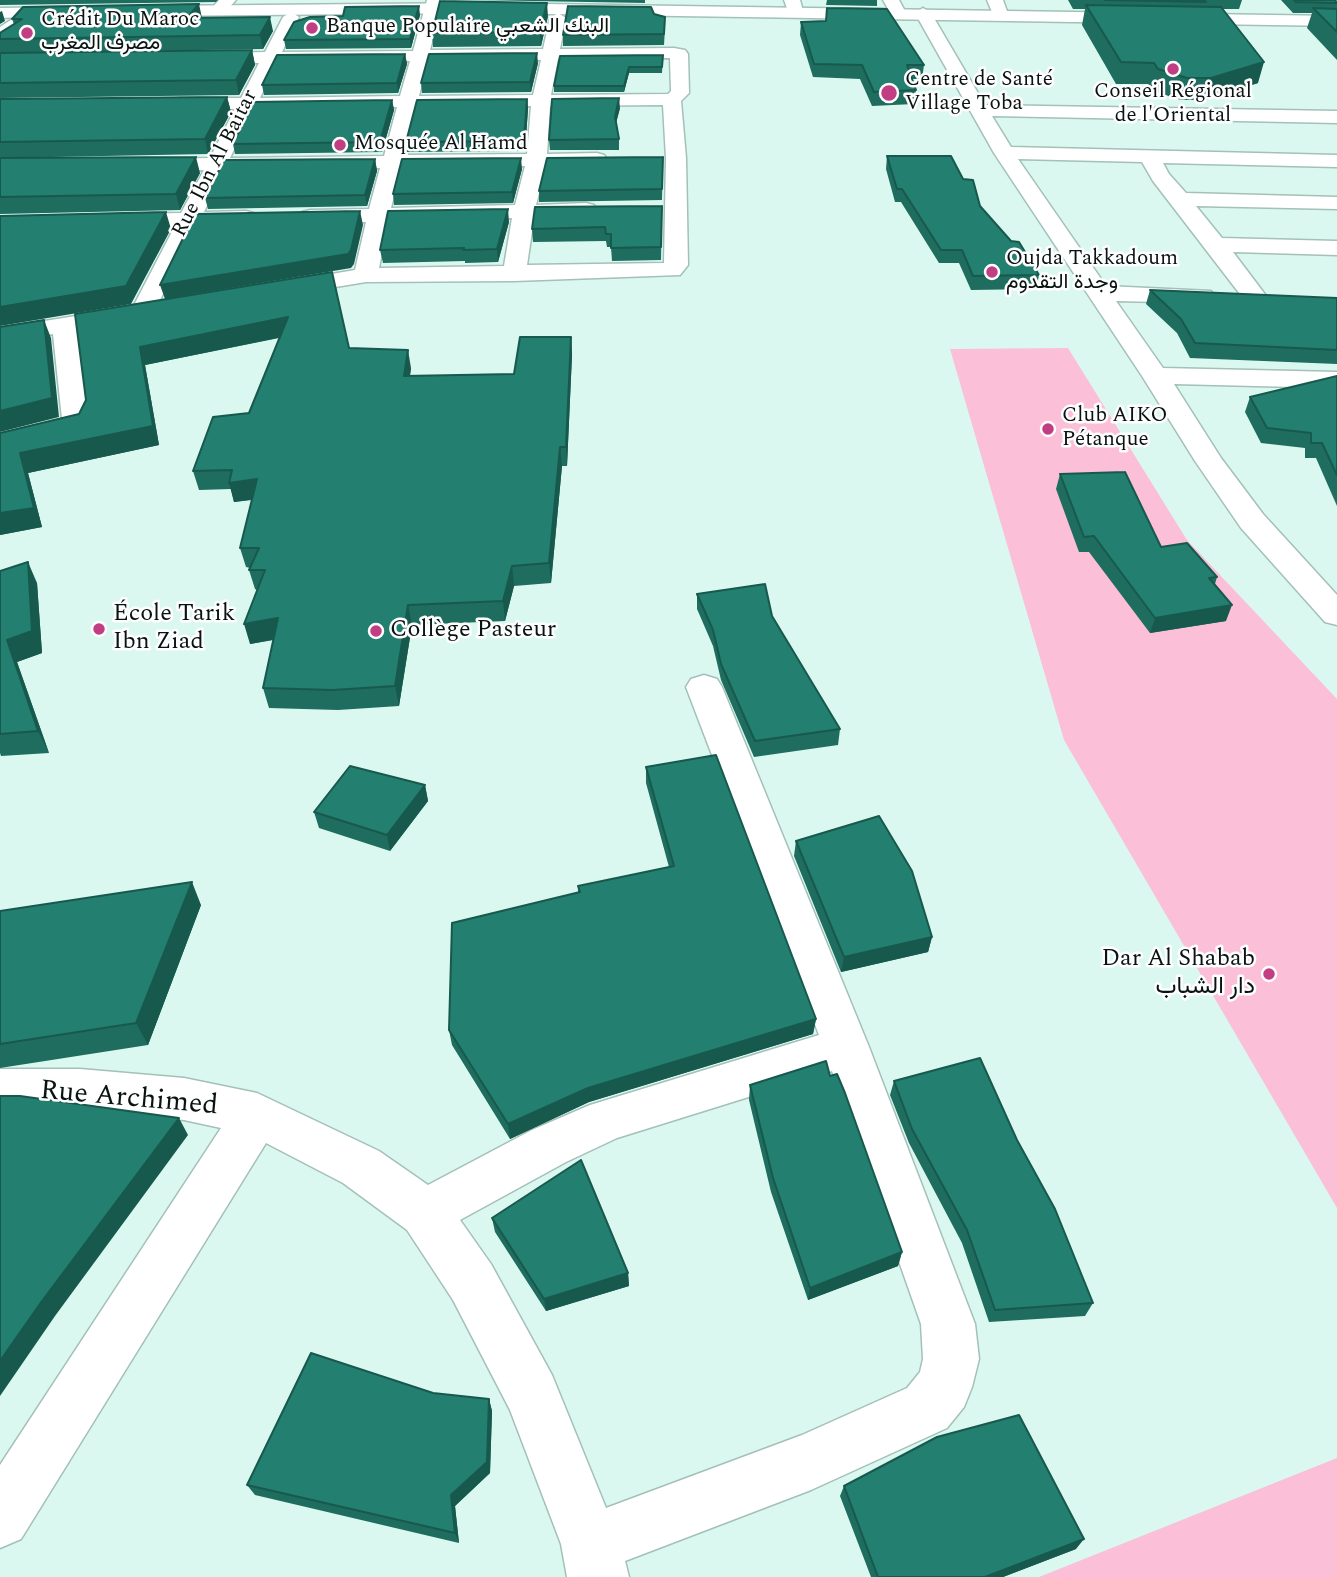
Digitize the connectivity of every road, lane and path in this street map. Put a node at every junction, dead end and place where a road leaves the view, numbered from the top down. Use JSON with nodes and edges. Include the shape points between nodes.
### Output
{"nodes":[{"id":1,"x":42,"y":0,"type":"edge"},
{"id":2,"x":223,"y":5,"type":"edge"},
{"id":3,"x":794,"y":6,"type":"edge"},
{"id":4,"x":895,"y":7,"type":"edge"},
{"id":5,"x":998,"y":7,"type":"edge"},
{"id":6,"x":433,"y":8,"type":"edge"},
{"id":7,"x":0,"y":13,"type":"edge"},
{"id":8,"x":89,"y":16,"type":"edge"},
{"id":9,"x":291,"y":17,"type":"junction"},
{"id":10,"x":15,"y":18,"type":"edge"},
{"id":11,"x":558,"y":18,"type":"junction"},
{"id":12,"x":925,"y":18,"type":"junction"},
{"id":13,"x":1337,"y":21,"type":"edge"},
{"id":14,"x":1337,"y":29,"type":"edge"},
{"id":15,"x":0,"y":34,"type":"edge"},
{"id":16,"x":550,"y":54,"type":"junction"},
{"id":17,"x":420,"y":55,"type":"junction"},
{"id":18,"x":269,"y":57,"type":"junction"},
{"id":19,"x":178,"y":58,"type":"edge"},
{"id":20,"x":672,"y":99,"type":"junction"},
{"id":21,"x":541,"y":101,"type":"junction"},
{"id":22,"x":408,"y":102,"type":"junction"},
{"id":23,"x":247,"y":103,"type":"junction"},
{"id":24,"x":165,"y":104,"type":"edge"},
{"id":25,"x":978,"y":110,"type":"junction"},
{"id":26,"x":1337,"y":117,"type":"edge"},
{"id":27,"x":1004,"y":153,"type":"junction"},
{"id":28,"x":1149,"y":156,"type":"junction"},
{"id":29,"x":621,"y":159,"type":"edge"},
{"id":30,"x":537,"y":160,"type":"junction"},
{"id":31,"x":393,"y":161,"type":"junction"},
{"id":32,"x":1337,"y":161,"type":"edge"},
{"id":33,"x":215,"y":163,"type":"junction"},
{"id":34,"x":128,"y":165,"type":"edge"},
{"id":35,"x":1180,"y":199,"type":"junction"},
{"id":36,"x":1337,"y":202,"type":"edge"},
{"id":37,"x":607,"y":210,"type":"edge"},
{"id":38,"x":524,"y":211,"type":"junction"},
{"id":39,"x":378,"y":215,"type":"junction"},
{"id":40,"x":188,"y":220,"type":"junction"},
{"id":41,"x":94,"y":221,"type":"edge"},
{"id":42,"x":1216,"y":245,"type":"junction"},
{"id":43,"x":1337,"y":248,"type":"edge"},
{"id":44,"x":513,"y":274,"type":"junction"},
{"id":45,"x":366,"y":275,"type":"junction"},
{"id":46,"x":261,"y":292,"type":"edge"},
{"id":47,"x":1098,"y":293,"type":"junction"},
{"id":48,"x":1255,"y":297,"type":"junction"},
{"id":49,"x":1283,"y":298,"type":"edge"},
{"id":50,"x":170,"y":307,"type":"edge"},
{"id":51,"x":143,"y":311,"type":"junction"},
{"id":52,"x":65,"y":326,"type":"junction"},
{"id":53,"x":0,"y":336,"type":"edge"},
{"id":54,"x":1155,"y":376,"type":"junction"},
{"id":55,"x":1337,"y":380,"type":"edge"},
{"id":56,"x":0,"y":444,"type":"edge"},
{"id":57,"x":1337,"y":615,"type":"edge"},
{"id":58,"x":704,"y":687,"type":"dead end"},
{"id":59,"x":846,"y":1047,"type":"junction"},
{"id":60,"x":0,"y":1090,"type":"edge"},
{"id":61,"x":257,"y":1115,"type":"junction"},
{"id":62,"x":425,"y":1213,"type":"junction"},
{"id":63,"x":0,"y":1518,"type":"edge"},
{"id":64,"x":595,"y":1560,"type":"edge"}],
"edges":[{"from":1,"to":10,"type":"street"},
{"from":2,"to":6,"type":"street"},
{"from":2,"to":9,"type":"street","via":[[128,15]]},
{"from":3,"to":4,"type":"street"},
{"from":3,"to":6,"type":"street"},
{"from":4,"to":12,"type":"street"},
{"from":5,"to":12,"type":"street"},
{"from":5,"to":13,"type":"street"},
{"from":6,"to":9,"type":"street"},
{"from":6,"to":11,"type":"street"},
{"from":6,"to":17,"type":"street"},
{"from":7,"to":10,"type":"street"},
{"from":8,"to":10,"type":"street"},
{"from":9,"to":18,"type":"street","name":"Rue Ibn Al Baitar"},
{"from":10,"to":15,"type":"street"},
{"from":11,"to":12,"type":"street"},
{"from":11,"to":16,"type":"street"},
{"from":12,"to":14,"type":"street"},
{"from":12,"to":25,"type":"street"},
{"from":16,"to":17,"type":"street"},
{"from":16,"to":20,"type":"street","via":[[679,54],[680,93]]},
{"from":16,"to":21,"type":"street"},
{"from":17,"to":18,"type":"street"},
{"from":17,"to":22,"type":"street"},
{"from":18,"to":19,"type":"street"},
{"from":18,"to":23,"type":"street","name":"Rue Ibn Al Baitar"},
{"from":20,"to":21,"type":"street"},
{"from":20,"to":44,"type":"street","via":[[668,209],[676,265],[672,270]]},
{"from":21,"to":22,"type":"street"},
{"from":21,"to":30,"type":"street"},
{"from":22,"to":23,"type":"street"},
{"from":22,"to":31,"type":"street"},
{"from":23,"to":24,"type":"street"},
{"from":23,"to":33,"type":"street","name":"Rue Ibn Al Baitar"},
{"from":25,"to":26,"type":"street"},
{"from":25,"to":27,"type":"street"},
{"from":27,"to":28,"type":"street"},
{"from":27,"to":47,"type":"street"},
{"from":28,"to":32,"type":"street"},
{"from":28,"to":35,"type":"street"},
{"from":29,"to":30,"type":"street"},
{"from":30,"to":31,"type":"street"},
{"from":30,"to":38,"type":"street"},
{"from":31,"to":33,"type":"street"},
{"from":31,"to":39,"type":"street"},
{"from":33,"to":34,"type":"street"},
{"from":33,"to":40,"type":"street","name":"Rue Ibn Al Baitar"},
{"from":35,"to":36,"type":"street"},
{"from":35,"to":42,"type":"street"},
{"from":37,"to":38,"type":"street"},
{"from":38,"to":39,"type":"street"},
{"from":38,"to":44,"type":"street"},
{"from":39,"to":40,"type":"street"},
{"from":39,"to":45,"type":"street"},
{"from":40,"to":41,"type":"street"},
{"from":40,"to":51,"type":"street","name":"Rue Ibn Al Baitar"},
{"from":42,"to":43,"type":"street"},
{"from":42,"to":48,"type":"street"},
{"from":44,"to":45,"type":"street"},
{"from":45,"to":46,"type":"street"},
{"from":47,"to":48,"type":"street"},
{"from":47,"to":54,"type":"street"},
{"from":48,"to":49,"type":"street"},
{"from":50,"to":51,"type":"street"},
{"from":51,"to":52,"type":"street"},
{"from":52,"to":53,"type":"street"},
{"from":52,"to":56,"type":"street","via":[[74,425]]},
{"from":54,"to":55,"type":"street"},
{"from":54,"to":57,"type":"street","via":[[1252,521]]},
{"from":58,"to":59,"type":"street"},
{"from":59,"to":62,"type":"street","via":[[607,1121],[549,1146]]},
{"from":59,"to":64,"type":"street","via":[[948,1324],[951,1359],[944,1387],[927,1408]]},
{"from":60,"to":61,"type":"street","name":"Rue Archimed","via":[[80,1090],[184,1099]]},
{"from":61,"to":62,"type":"street","name":"Rue Archimed","via":[[361,1167]]},
{"from":61,"to":63,"type":"street"},
{"from":62,"to":64,"type":"street","via":[[472,1282],[532,1395]]}]}
